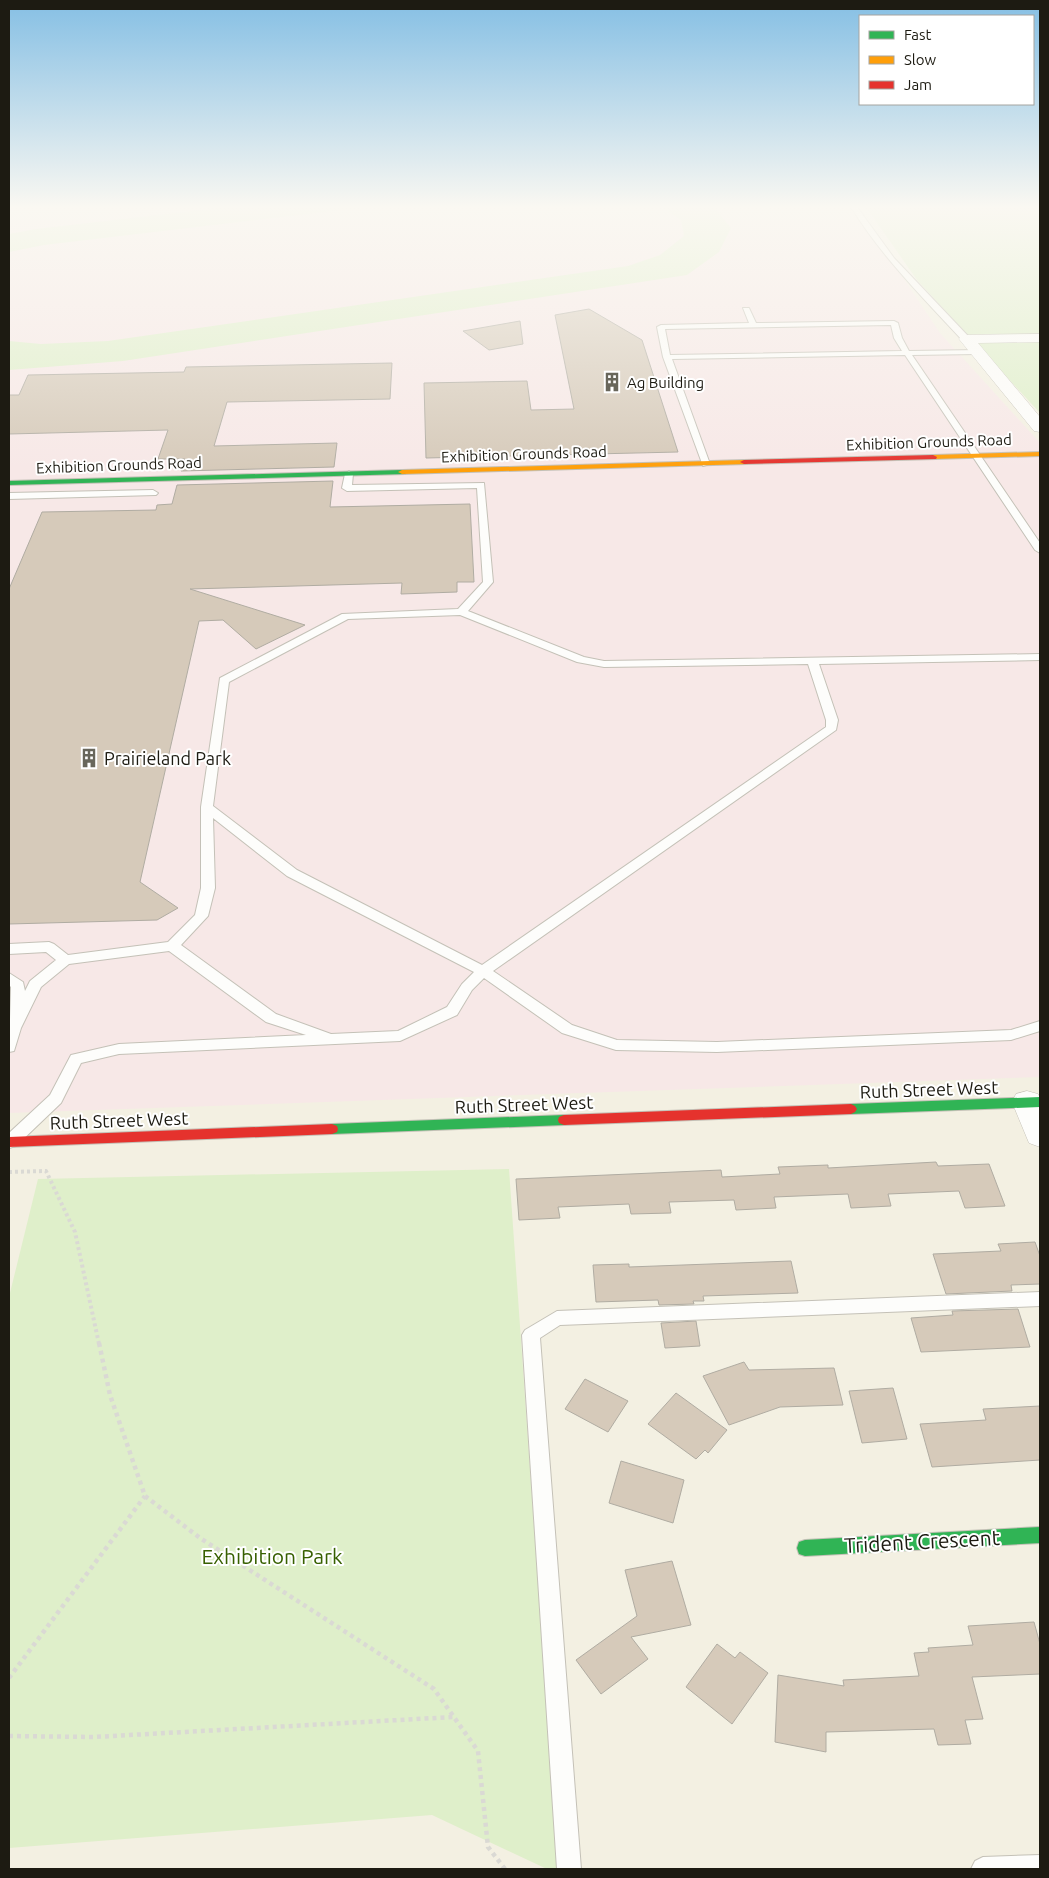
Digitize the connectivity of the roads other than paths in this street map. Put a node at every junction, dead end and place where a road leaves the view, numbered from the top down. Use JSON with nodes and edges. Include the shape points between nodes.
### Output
{"nodes":[{"id":1,"x":924,"y":295,"type":"edge"},
{"id":2,"x":746,"y":310,"type":"dead end"},
{"id":3,"x":753,"y":325,"type":"junction"},
{"id":4,"x":1040,"y":338,"type":"edge"},
{"id":5,"x":966,"y":339,"type":"junction"},
{"id":6,"x":1040,"y":351,"type":"edge"},
{"id":7,"x":977,"y":352,"type":"junction"},
{"id":8,"x":907,"y":353,"type":"junction"},
{"id":9,"x":667,"y":357,"type":"junction"},
{"id":10,"x":1040,"y":427,"type":"edge"},
{"id":11,"x":1040,"y":454,"type":"edge"},
{"id":12,"x":976,"y":456,"type":"junction"},
{"id":13,"x":706,"y":464,"type":"junction"},
{"id":14,"x":479,"y":470,"type":"junction"},
{"id":15,"x":349,"y":474,"type":"junction"},
{"id":16,"x":9,"y":483,"type":"edge"},
{"id":17,"x":481,"y":485,"type":"junction"},
{"id":18,"x":153,"y":493,"type":"dead end"},
{"id":19,"x":9,"y":496,"type":"edge"},
{"id":20,"x":1040,"y":550,"type":"edge"},
{"id":21,"x":461,"y":612,"type":"junction"},
{"id":22,"x":1040,"y":657,"type":"edge"},
{"id":23,"x":813,"y":662,"type":"junction"},
{"id":24,"x":206,"y":807,"type":"junction"},
{"id":25,"x":172,"y":946,"type":"junction"},
{"id":26,"x":9,"y":949,"type":"edge"},
{"id":27,"x":65,"y":960,"type":"junction"},
{"id":28,"x":483,"y":971,"type":"junction"},
{"id":29,"x":9,"y":978,"type":"edge"},
{"id":30,"x":1040,"y":1026,"type":"edge"},
{"id":31,"x":14,"y":1028,"type":"junction"},
{"id":32,"x":332,"y":1038,"type":"junction"},
{"id":33,"x":9,"y":1047,"type":"edge"},
{"id":34,"x":1034,"y":1102,"type":"edge"},
{"id":35,"x":1040,"y":1136,"type":"edge"},
{"id":36,"x":9,"y":1148,"type":"edge"},
{"id":37,"x":1040,"y":1299,"type":"edge"},
{"id":38,"x":1040,"y":1535,"type":"edge"},
{"id":39,"x":805,"y":1548,"type":"dead end"},
{"id":40,"x":1040,"y":1867,"type":"edge"},
{"id":41,"x":569,"y":1869,"type":"edge"},
{"id":42,"x":983,"y":1869,"type":"edge"}],
"edges":[{"from":1,"to":5,"type":"lane"},
{"from":2,"to":3,"type":"lane"},
{"from":3,"to":8,"type":"lane","via":[[894,323]]},
{"from":3,"to":9,"type":"lane","via":[[661,327]]},
{"from":4,"to":5,"type":"street"},
{"from":5,"to":7,"type":"street"},
{"from":6,"to":7,"type":"street"},
{"from":7,"to":8,"type":"lane"},
{"from":7,"to":10,"type":"street"},
{"from":8,"to":9,"type":"lane"},
{"from":8,"to":12,"type":"lane"},
{"from":9,"to":13,"type":"lane"},
{"from":11,"to":12,"type":"street","name":"Exhibition Grounds Road"},
{"from":12,"to":13,"type":"street","name":"Exhibition Grounds Road"},
{"from":12,"to":20,"type":"lane"},
{"from":13,"to":14,"type":"street","name":"Exhibition Grounds Road"},
{"from":14,"to":15,"type":"street","name":"Exhibition Grounds Road"},
{"from":14,"to":17,"type":"lane"},
{"from":15,"to":16,"type":"street","name":"Exhibition Grounds Road"},
{"from":15,"to":17,"type":"lane","via":[[347,488]]},
{"from":17,"to":21,"type":"lane","via":[[488,582]]},
{"from":18,"to":19,"type":"lane"},
{"from":21,"to":23,"type":"lane","via":[[581,660],[604,664]]},
{"from":21,"to":24,"type":"lane","via":[[346,616],[224,680]]},
{"from":22,"to":23,"type":"lane"},
{"from":23,"to":28,"type":"lane","via":[[832,728]]},
{"from":24,"to":25,"type":"lane","via":[[208,888],[201,916]]},
{"from":24,"to":28,"type":"lane","via":[[292,873]]},
{"from":25,"to":27,"type":"lane"},
{"from":25,"to":32,"type":"lane","via":[[271,1018]]},
{"from":26,"to":27,"type":"lane","via":[[50,947]]},
{"from":27,"to":31,"type":"lane","via":[[35,984]]},
{"from":28,"to":30,"type":"lane","via":[[567,1029],[616,1045],[717,1047],[975,1037],[1011,1035]]},
{"from":28,"to":32,"type":"lane","via":[[467,987],[452,1011],[400,1036]]},
{"from":29,"to":31,"type":"lane","via":[[18,985]]},
{"from":31,"to":33,"type":"lane"},
{"from":32,"to":36,"type":"lane","via":[[119,1049],[76,1059],[56,1099]]},
{"from":34,"to":35,"type":"street"},
{"from":34,"to":36,"type":"street","name":"Ruth Street West"},
{"from":37,"to":41,"type":"lane","via":[[557,1318],[532,1335]]},
{"from":38,"to":39,"type":"street","name":"Trident Crescent"},
{"from":40,"to":42,"type":"lane"}]}
